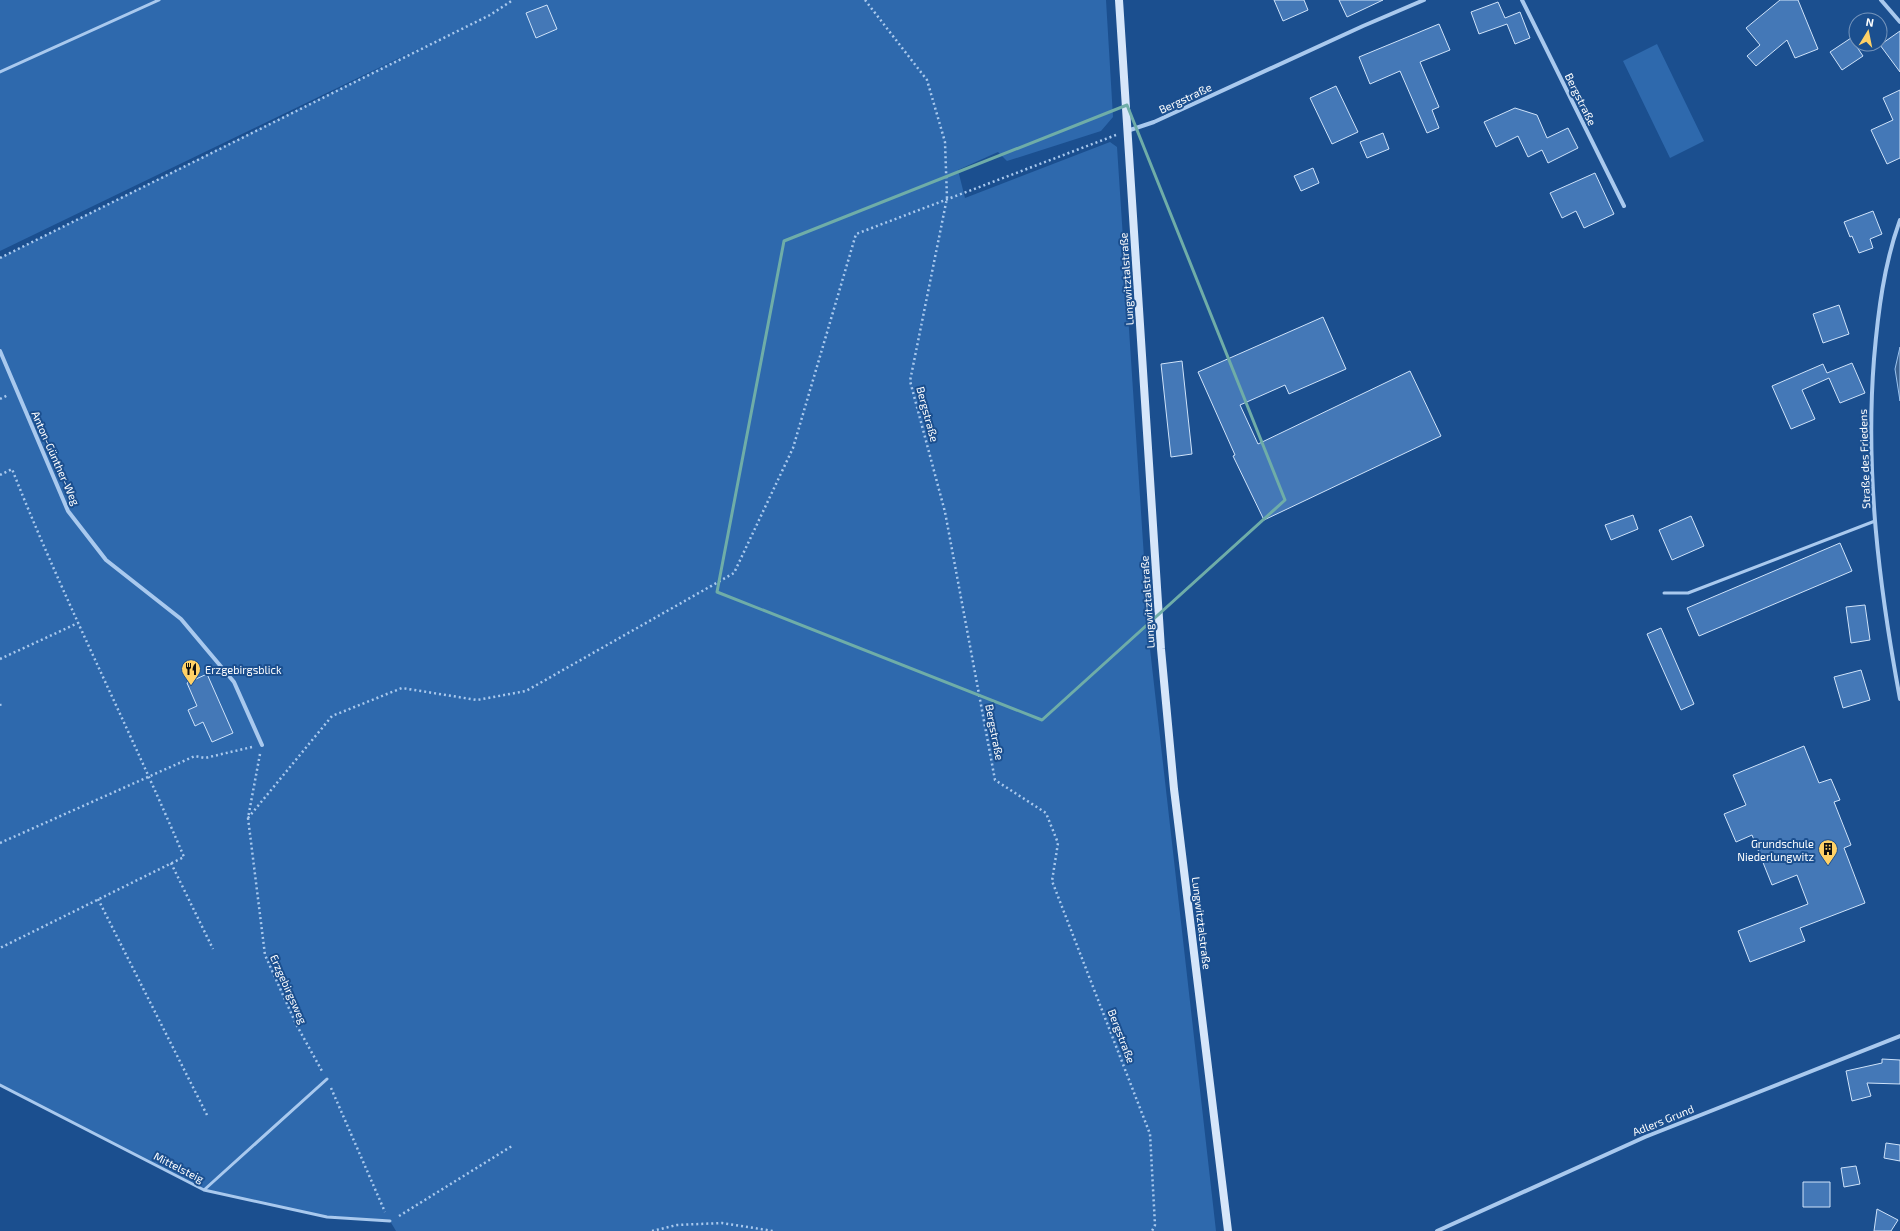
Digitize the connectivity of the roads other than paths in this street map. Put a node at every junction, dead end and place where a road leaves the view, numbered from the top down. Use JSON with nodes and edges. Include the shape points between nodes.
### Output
{"nodes":[{"id":1,"x":159,"y":0,"type":"edge"},
{"id":2,"x":1119,"y":0,"type":"edge"},
{"id":3,"x":1424,"y":0,"type":"edge"},
{"id":4,"x":1522,"y":0,"type":"edge"},
{"id":5,"x":1881,"y":0,"type":"edge"},
{"id":6,"x":1900,"y":22,"type":"edge"},
{"id":7,"x":0,"y":72,"type":"edge"},
{"id":8,"x":1127,"y":131,"type":"junction"},
{"id":9,"x":1624,"y":206,"type":"dead end"},
{"id":10,"x":1900,"y":220,"type":"edge"},
{"id":11,"x":0,"y":351,"type":"edge"},
{"id":12,"x":1875,"y":522,"type":"junction"},
{"id":13,"x":1664,"y":593,"type":"dead end"},
{"id":14,"x":1900,"y":699,"type":"edge"},
{"id":15,"x":262,"y":745,"type":"road end"},
{"id":16,"x":1900,"y":1036,"type":"edge"},
{"id":17,"x":327,"y":1079,"type":"road end"},
{"id":18,"x":0,"y":1085,"type":"edge"},
{"id":19,"x":204,"y":1190,"type":"junction"},
{"id":20,"x":390,"y":1221,"type":"road end"},
{"id":21,"x":1228,"y":1231,"type":"edge"},
{"id":22,"x":1437,"y":1231,"type":"edge"}],
"edges":[{"from":1,"to":7,"type":"lane"},
{"from":2,"to":8,"type":"main road","name":"Lungwitztalstraße"},
{"from":3,"to":8,"type":"street","name":"Bergstraße","via":[[1154,122]]},
{"from":4,"to":9,"type":"street","name":"Bergstraße"},
{"from":5,"to":6,"type":"street"},
{"from":8,"to":21,"type":"main road","name":"Lungwitztalstraße","via":[[1162,657],[1174,789]]},
{"from":10,"to":12,"type":"street","name":"Straße des Friedens","via":[[1884,280],[1876,333],[1870,406]]},
{"from":11,"to":15,"type":"street","name":"Anton-Günther-Weg","via":[[68,510],[106,560],[181,619],[234,682]]},
{"from":12,"to":13,"type":"lane","via":[[1688,593]]},
{"from":12,"to":14,"type":"street","name":"Straße des Friedens","via":[[1885,617]]},
{"from":16,"to":22,"type":"street","name":"Adlers Grund","via":[[1646,1136]]},
{"from":17,"to":19,"type":"lane"},
{"from":18,"to":19,"type":"lane","name":"Mittelsteig"},
{"from":19,"to":20,"type":"lane","name":"Mittelsteig","via":[[327,1217]]}]}
